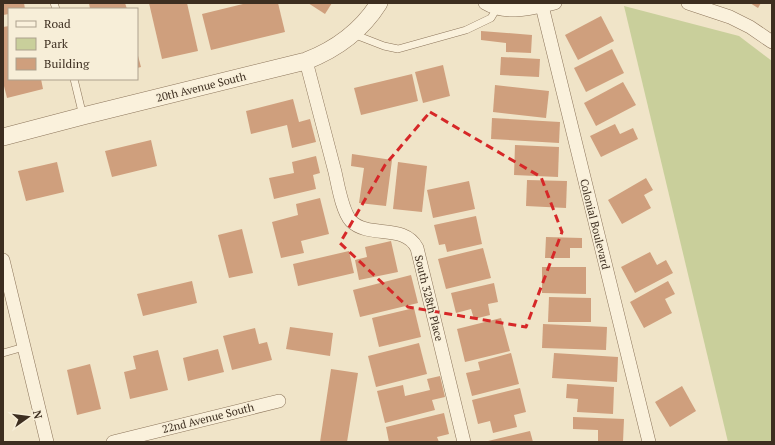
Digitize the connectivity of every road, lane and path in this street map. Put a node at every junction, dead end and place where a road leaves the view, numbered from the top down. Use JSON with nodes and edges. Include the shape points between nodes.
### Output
{"nodes":[{"id":1,"x":379,"y":3,"type":"edge"},
{"id":2,"x":485,"y":3,"type":"edge"},
{"id":3,"x":555,"y":3,"type":"edge"},
{"id":4,"x":688,"y":3,"type":"edge"},
{"id":5,"x":542,"y":6,"type":"junction"},
{"id":6,"x":497,"y":8,"type":"junction"},
{"id":7,"x":353,"y":34,"type":"junction"},
{"id":8,"x":772,"y":42,"type":"edge"},
{"id":9,"x":306,"y":62,"type":"junction"},
{"id":10,"x":74,"y":80,"type":"edge"},
{"id":11,"x":83,"y":116,"type":"junction"},
{"id":12,"x":3,"y":137,"type":"edge"},
{"id":13,"x":3,"y":260,"type":"edge"},
{"id":14,"x":24,"y":347,"type":"junction"},
{"id":15,"x":3,"y":353,"type":"edge"},
{"id":16,"x":279,"y":400,"type":"dead end"},
{"id":17,"x":47,"y":442,"type":"edge"},
{"id":18,"x":113,"y":442,"type":"edge"},
{"id":19,"x":464,"y":442,"type":"edge"},
{"id":20,"x":649,"y":442,"type":"edge"}],
"edges":[{"from":1,"to":7,"type":"street","name":"20th Avenue South"},
{"from":2,"to":6,"type":"street"},
{"from":3,"to":5,"type":"street"},
{"from":4,"to":8,"type":"street","via":[[730,17]]},
{"from":5,"to":6,"type":"street","via":[[514,10]]},
{"from":5,"to":20,"type":"street","name":"Colonial Boulevard"},
{"from":6,"to":7,"type":"lane","via":[[491,18],[466,30],[398,49]]},
{"from":7,"to":9,"type":"street","name":"20th Avenue South"},
{"from":9,"to":11,"type":"street","name":"20th Avenue South"},
{"from":9,"to":19,"type":"street","name":"South 328th Place","via":[[349,217],[363,228],[405,236],[417,248]]},
{"from":10,"to":11,"type":"lane"},
{"from":11,"to":12,"type":"street","name":"20th Avenue South"},
{"from":13,"to":14,"type":"street"},
{"from":14,"to":15,"type":"lane"},
{"from":14,"to":17,"type":"street"},
{"from":16,"to":18,"type":"street","name":"22nd Avenue South"}]}
